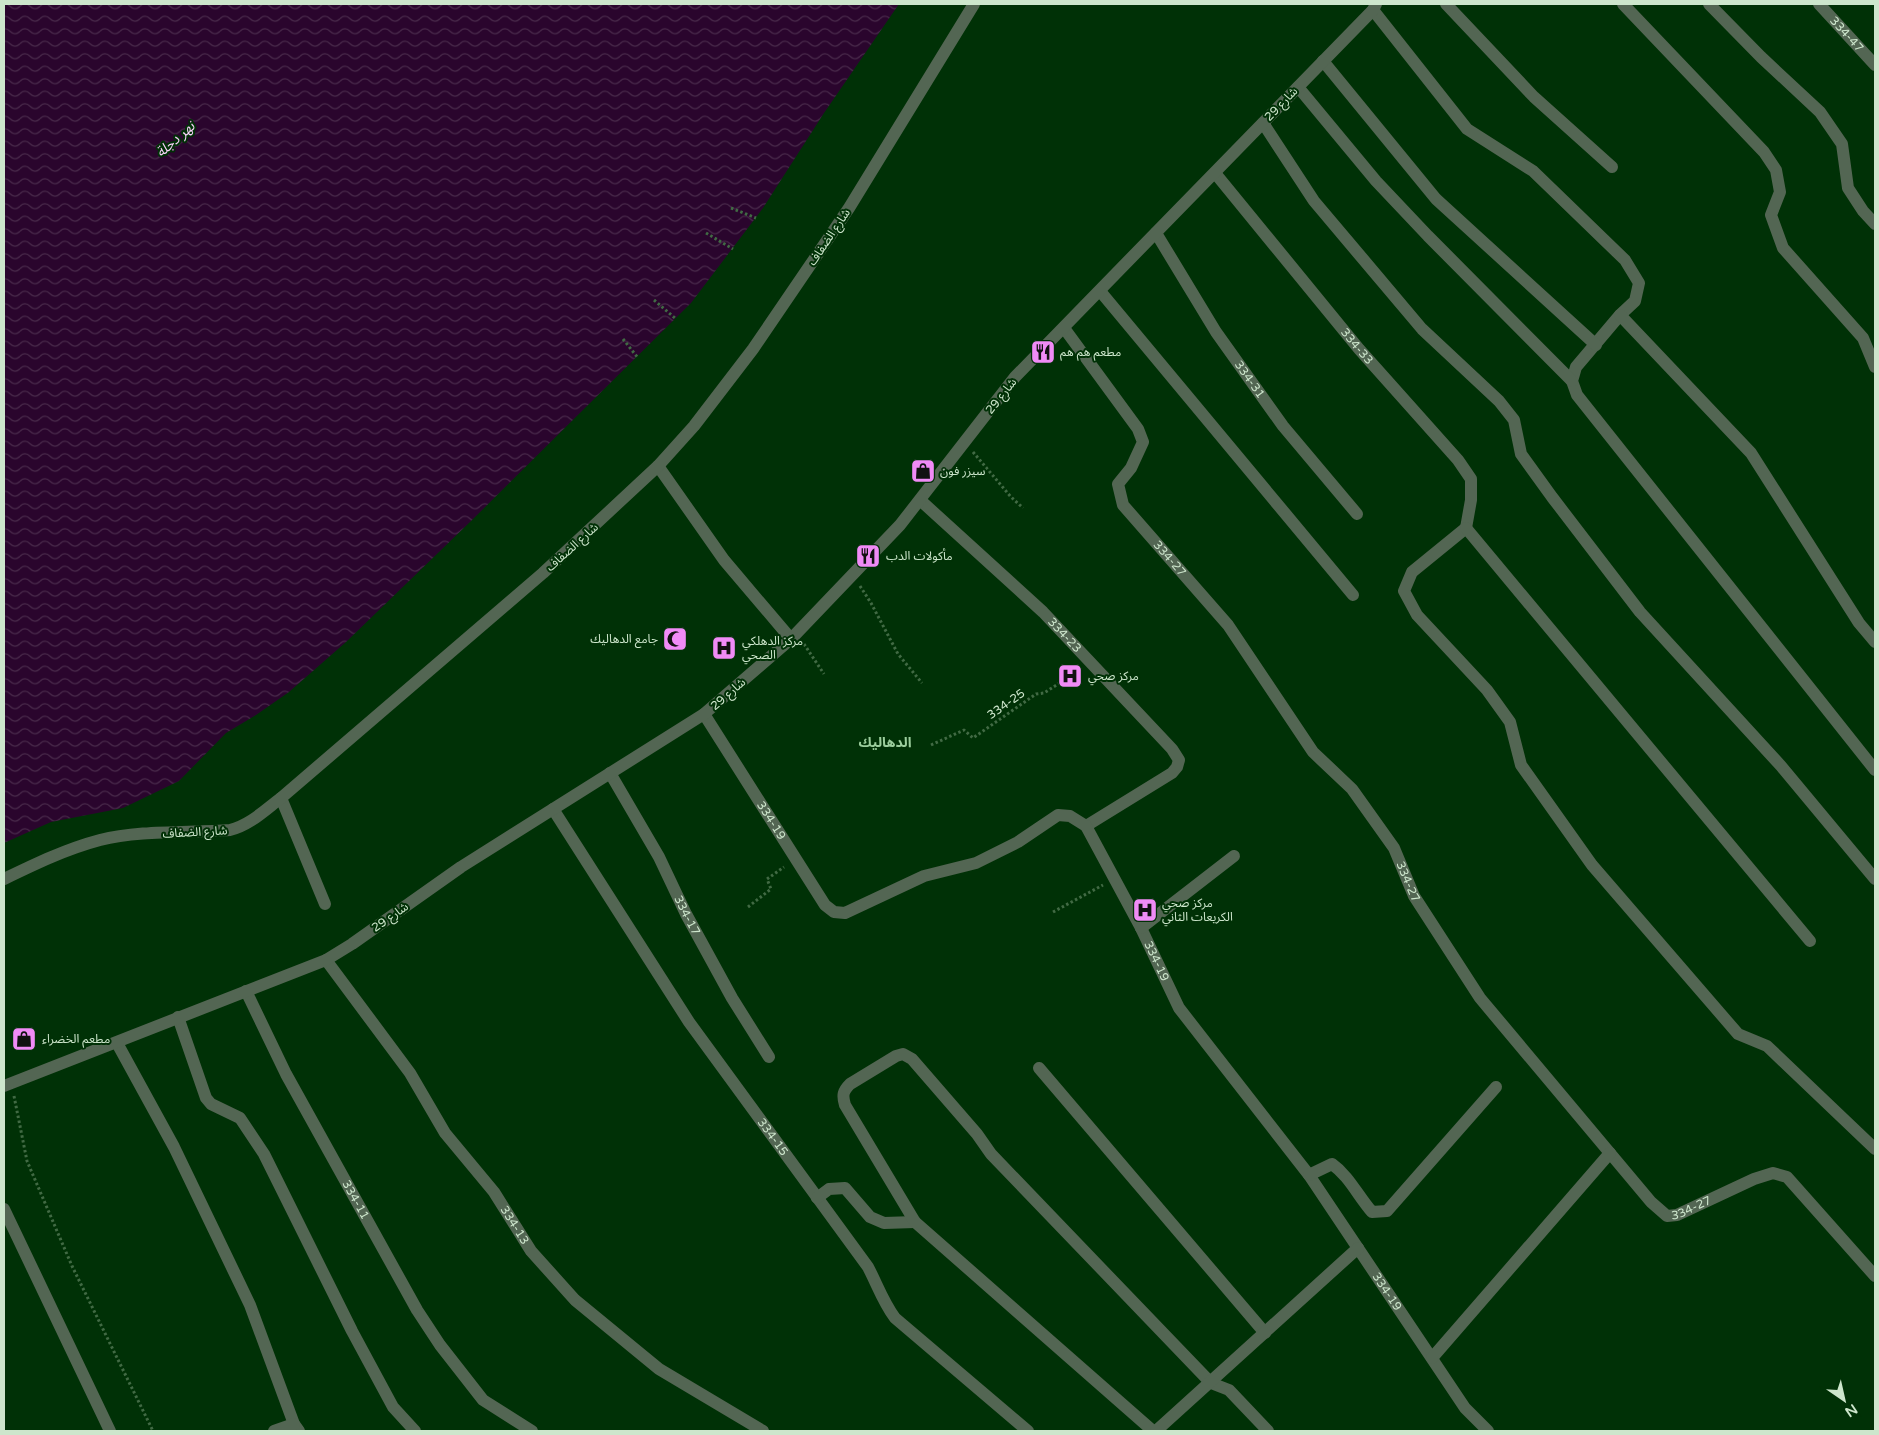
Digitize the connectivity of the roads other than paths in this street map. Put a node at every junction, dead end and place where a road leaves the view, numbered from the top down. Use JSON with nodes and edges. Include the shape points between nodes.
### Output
{"nodes":[{"id":1,"x":974,"y":4,"type":"edge"},
{"id":2,"x":1446,"y":4,"type":"edge"},
{"id":3,"x":1623,"y":4,"type":"edge"},
{"id":4,"x":1710,"y":4,"type":"edge"},
{"id":5,"x":1819,"y":4,"type":"edge"},
{"id":6,"x":1374,"y":7,"type":"edge"},
{"id":7,"x":1323,"y":60,"type":"junction"},
{"id":8,"x":1875,"y":65,"type":"edge"},
{"id":9,"x":1298,"y":87,"type":"junction"},
{"id":10,"x":1263,"y":123,"type":"junction"},
{"id":11,"x":1612,"y":167,"type":"dead end"},
{"id":12,"x":1215,"y":173,"type":"junction"},
{"id":13,"x":1875,"y":224,"type":"edge"},
{"id":14,"x":1156,"y":233,"type":"junction"},
{"id":15,"x":1100,"y":291,"type":"junction"},
{"id":16,"x":1620,"y":316,"type":"junction"},
{"id":17,"x":1064,"y":328,"type":"junction"},
{"id":18,"x":1596,"y":345,"type":"junction"},
{"id":19,"x":1875,"y":367,"type":"edge"},
{"id":20,"x":1572,"y":381,"type":"junction"},
{"id":21,"x":658,"y":466,"type":"junction"},
{"id":22,"x":920,"y":500,"type":"junction"},
{"id":23,"x":1357,"y":514,"type":"dead end"},
{"id":24,"x":1466,"y":528,"type":"junction"},
{"id":25,"x":1353,"y":595,"type":"dead end"},
{"id":26,"x":794,"y":636,"type":"junction"},
{"id":27,"x":1875,"y":642,"type":"edge"},
{"id":28,"x":704,"y":714,"type":"junction"},
{"id":29,"x":1875,"y":770,"type":"edge"},
{"id":30,"x":610,"y":773,"type":"junction"},
{"id":31,"x":280,"y":798,"type":"junction"},
{"id":32,"x":553,"y":809,"type":"junction"},
{"id":33,"x":1086,"y":826,"type":"junction"},
{"id":34,"x":1234,"y":856,"type":"dead end"},
{"id":35,"x":4,"y":878,"type":"edge"},
{"id":36,"x":1875,"y":880,"type":"edge"},
{"id":37,"x":325,"y":904,"type":"dead end"},
{"id":38,"x":1141,"y":928,"type":"junction"},
{"id":39,"x":1810,"y":941,"type":"dead end"},
{"id":40,"x":326,"y":960,"type":"junction"},
{"id":41,"x":246,"y":991,"type":"junction"},
{"id":42,"x":178,"y":1017,"type":"junction"},
{"id":43,"x":117,"y":1042,"type":"junction"},
{"id":44,"x":769,"y":1057,"type":"dead end"},
{"id":45,"x":1039,"y":1068,"type":"dead end"},
{"id":46,"x":7,"y":1084,"type":"edge"},
{"id":47,"x":1496,"y":1086,"type":"dead end"},
{"id":48,"x":1875,"y":1149,"type":"edge"},
{"id":49,"x":1610,"y":1153,"type":"junction"},
{"id":50,"x":1309,"y":1175,"type":"junction"},
{"id":51,"x":817,"y":1198,"type":"junction"},
{"id":52,"x":4,"y":1209,"type":"edge"},
{"id":53,"x":915,"y":1222,"type":"junction"},
{"id":54,"x":1358,"y":1248,"type":"junction"},
{"id":55,"x":1875,"y":1276,"type":"edge"},
{"id":56,"x":1265,"y":1333,"type":"junction"},
{"id":57,"x":1432,"y":1358,"type":"junction"},
{"id":58,"x":1211,"y":1383,"type":"junction"},
{"id":59,"x":296,"y":1427,"type":"edge"},
{"id":60,"x":110,"y":1431,"type":"edge"},
{"id":61,"x":274,"y":1431,"type":"edge"},
{"id":62,"x":415,"y":1431,"type":"edge"},
{"id":63,"x":532,"y":1431,"type":"edge"},
{"id":64,"x":763,"y":1431,"type":"edge"},
{"id":65,"x":1028,"y":1431,"type":"edge"},
{"id":66,"x":1155,"y":1431,"type":"edge"},
{"id":67,"x":1268,"y":1431,"type":"edge"},
{"id":68,"x":1488,"y":1431,"type":"edge"}],
"edges":[{"from":1,"to":21,"type":"street","name":"شارع الضفاف","via":[[849,208],[724,389]]},
{"from":2,"to":11,"type":"street","via":[[1534,97]]},
{"from":3,"to":19,"type":"street","via":[[1764,152],[1776,170],[1780,192],[1771,215],[1783,248],[1864,338]]},
{"from":4,"to":13,"type":"street","via":[[1820,112],[1842,144],[1848,188]]},
{"from":5,"to":8,"type":"street","name":"334-47"},
{"from":6,"to":7,"type":"street","name":"شارع 29"},
{"from":6,"to":16,"type":"street","via":[[1467,128],[1533,171],[1626,260],[1639,284],[1635,301]]},
{"from":7,"to":9,"type":"street","name":"شارع 29"},
{"from":7,"to":18,"type":"street","via":[[1436,200]]},
{"from":9,"to":10,"type":"street","name":"شارع 29"},
{"from":9,"to":20,"type":"street","via":[[1376,181]]},
{"from":10,"to":12,"type":"street","name":"شارع 29"},
{"from":10,"to":36,"type":"street","via":[[1314,201],[1422,329],[1500,401],[1514,420],[1521,454],[1640,612],[1781,766]]},
{"from":12,"to":14,"type":"street","name":"شارع 29"},
{"from":12,"to":24,"type":"street","name":"334-33","via":[[1359,349],[1467,472],[1471,479],[1471,500]]},
{"from":14,"to":15,"type":"street","name":"شارع 29"},
{"from":14,"to":23,"type":"street","name":"334-31","via":[[1227,348],[1283,426]]},
{"from":15,"to":17,"type":"street","name":"شارع 29"},
{"from":15,"to":25,"type":"street"},
{"from":16,"to":18,"type":"street"},
{"from":16,"to":27,"type":"street","via":[[1751,453],[1859,623]]},
{"from":17,"to":22,"type":"street","name":"شارع 29","via":[[1015,377]]},
{"from":17,"to":49,"type":"street","name":"334-27","via":[[1141,435],[1143,442],[1132,468],[1118,484],[1123,505],[1228,625],[1313,752],[1352,789],[1394,848],[1414,896],[1480,998]]},
{"from":18,"to":20,"type":"street","via":[[1576,367]]},
{"from":20,"to":29,"type":"street","via":[[1577,395]]},
{"from":21,"to":26,"type":"street","via":[[724,560]]},
{"from":21,"to":31,"type":"street","name":"شارع الضفاف","via":[[529,586]]},
{"from":22,"to":26,"type":"street","name":"شارع 29"},
{"from":22,"to":33,"type":"street","name":"334-23","via":[[1043,612],[1179,760],[1178,767],[1172,772]]},
{"from":24,"to":39,"type":"street"},
{"from":24,"to":48,"type":"street","via":[[1412,572],[1404,591],[1417,615],[1487,690],[1510,722],[1521,765],[1592,865],[1738,1034],[1767,1046]]},
{"from":26,"to":28,"type":"street","name":"شارع 29"},
{"from":28,"to":30,"type":"street","name":"شارع 29"},
{"from":28,"to":33,"type":"street","name":"334-19","via":[[825,905],[834,912],[845,913],[924,876],[976,863],[1018,842],[1058,815],[1070,816]]},
{"from":30,"to":32,"type":"street","name":"شارع 29"},
{"from":30,"to":44,"type":"street","name":"334-17","via":[[659,857],[732,998]]},
{"from":31,"to":35,"type":"street","name":"شارع الضفاف","via":[[238,828],[102,840],[68,850]]},
{"from":31,"to":37,"type":"street"},
{"from":32,"to":40,"type":"street","name":"شارع 29","via":[[461,867]]},
{"from":32,"to":51,"type":"street","name":"334-15","via":[[689,1022]]},
{"from":33,"to":38,"type":"street","name":"334-19"},
{"from":34,"to":38,"type":"street"},
{"from":38,"to":50,"type":"street","name":"334-19","via":[[1179,1008]]},
{"from":40,"to":41,"type":"street","name":"شارع 29"},
{"from":40,"to":64,"type":"street","name":"334-13","via":[[410,1073],[445,1132],[494,1192],[531,1252],[575,1300],[659,1369]]},
{"from":41,"to":42,"type":"street","name":"شارع 29"},
{"from":41,"to":63,"type":"street","name":"334-11","via":[[286,1074],[417,1310],[483,1400]]},
{"from":42,"to":43,"type":"street","name":"شارع 29"},
{"from":42,"to":62,"type":"street","via":[[206,1098],[211,1104],[240,1118],[264,1154],[393,1407]]},
{"from":43,"to":46,"type":"street","name":"شارع 29"},
{"from":43,"to":59,"type":"street","via":[[174,1147],[250,1305]]},
{"from":45,"to":56,"type":"street"},
{"from":47,"to":50,"type":"street","via":[[1387,1211],[1372,1212],[1341,1170],[1332,1164]]},
{"from":49,"to":55,"type":"street","name":"334-27","via":[[1667,1216],[1677,1216],[1773,1173],[1787,1177]]},
{"from":49,"to":57,"type":"street"},
{"from":50,"to":54,"type":"street","name":"334-19"},
{"from":51,"to":53,"type":"street","via":[[829,1189],[845,1188],[870,1217],[884,1223]]},
{"from":51,"to":65,"type":"street","name":"334-15","via":[[868,1267],[884,1304],[895,1318]]},
{"from":52,"to":60,"type":"street"},
{"from":53,"to":58,"type":"street","via":[[844,1105],[842,1096],[850,1084],[883,1062],[903,1054],[912,1059],[991,1154]]},
{"from":53,"to":66,"type":"street"},
{"from":54,"to":56,"type":"street"},
{"from":54,"to":57,"type":"street","name":"334-19"},
{"from":56,"to":58,"type":"street"},
{"from":57,"to":68,"type":"street","name":"334-19","via":[[1465,1408]]},
{"from":58,"to":66,"type":"street"},
{"from":58,"to":67,"type":"street","via":[[1229,1390]]},
{"from":59,"to":61,"type":"street"}]}
